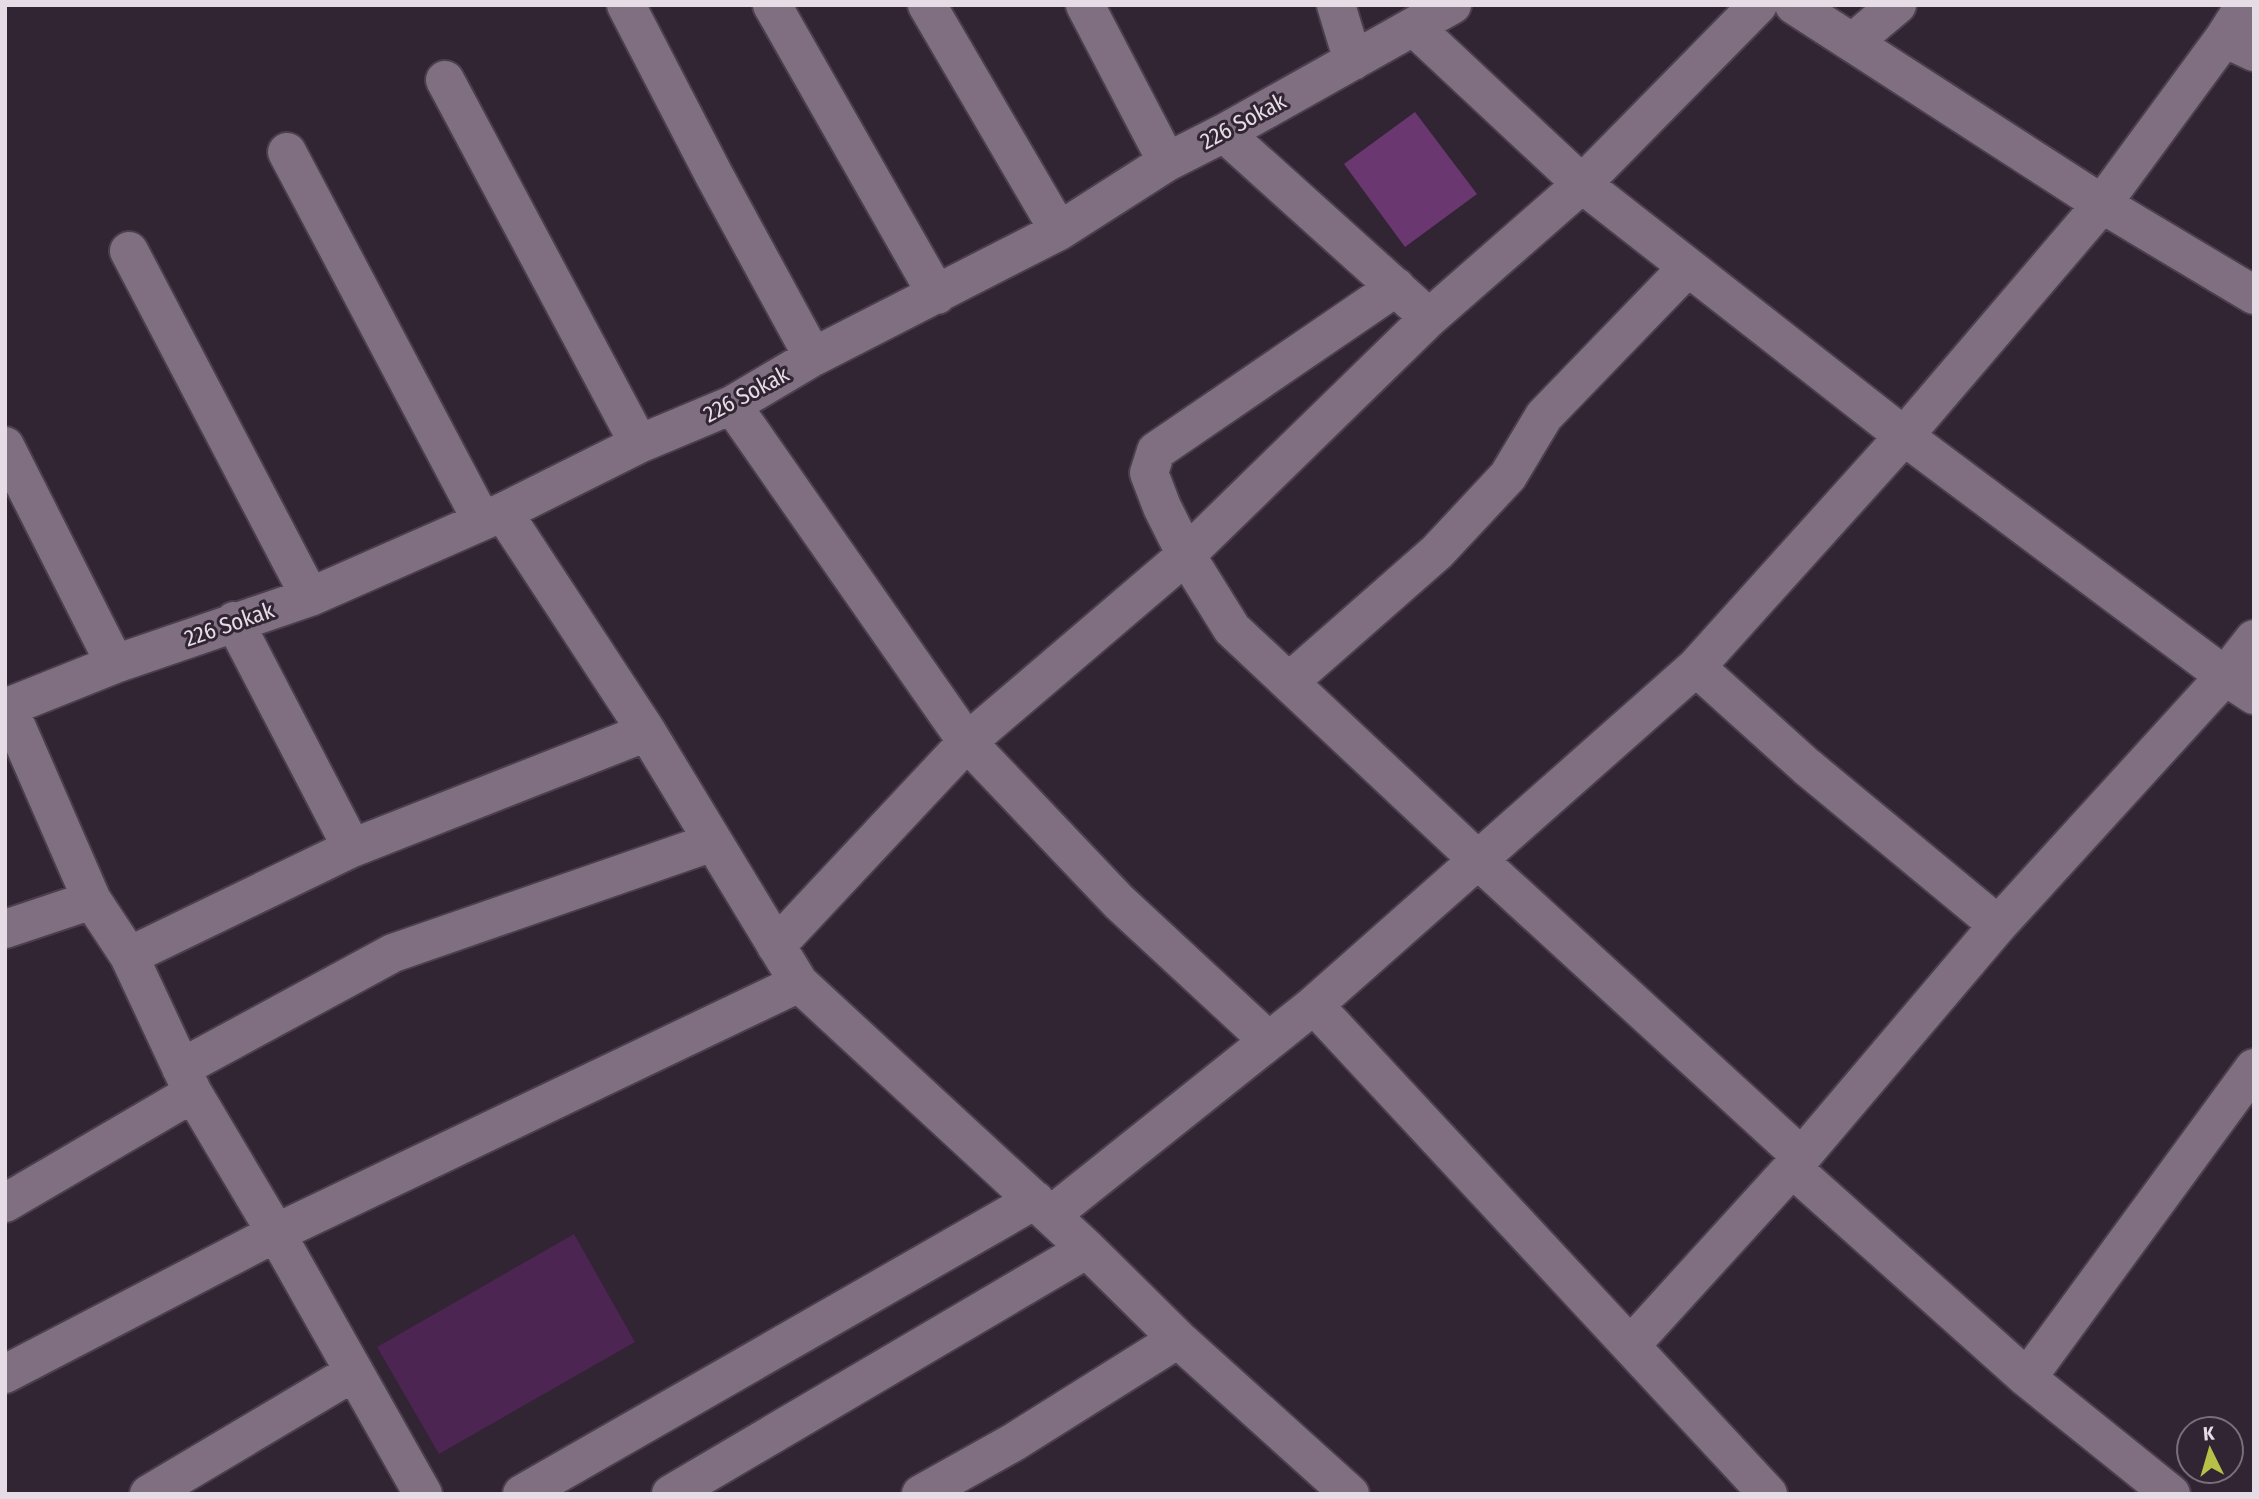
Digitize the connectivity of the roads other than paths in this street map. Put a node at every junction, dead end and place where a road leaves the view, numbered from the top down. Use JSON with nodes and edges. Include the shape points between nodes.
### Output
{"nodes":[{"id":1,"x":626,"y":5,"type":"edge"},
{"id":2,"x":772,"y":5,"type":"edge"},
{"id":3,"x":927,"y":5,"type":"edge"},
{"id":4,"x":1085,"y":5,"type":"edge"},
{"id":5,"x":1336,"y":5,"type":"edge"},
{"id":6,"x":1452,"y":5,"type":"edge"},
{"id":7,"x":1758,"y":5,"type":"edge"},
{"id":8,"x":1794,"y":5,"type":"edge"},
{"id":9,"x":1897,"y":5,"type":"edge"},
{"id":10,"x":2245,"y":5,"type":"edge"},
{"id":11,"x":1414,"y":27,"type":"junction"},
{"id":12,"x":1853,"y":42,"type":"junction"},
{"id":13,"x":2239,"y":45,"type":"edge"},
{"id":14,"x":1353,"y":61,"type":"junction"},
{"id":15,"x":445,"y":80,"type":"dead end"},
{"id":16,"x":1224,"y":133,"type":"junction"},
{"id":17,"x":287,"y":152,"type":"dead end"},
{"id":18,"x":1167,"y":162,"type":"junction"},
{"id":19,"x":1581,"y":184,"type":"junction"},
{"id":20,"x":2102,"y":204,"type":"junction"},
{"id":21,"x":1059,"y":231,"type":"junction"},
{"id":22,"x":130,"y":251,"type":"dead end"},
{"id":23,"x":1688,"y":267,"type":"junction"},
{"id":24,"x":1396,"y":287,"type":"junction"},
{"id":25,"x":937,"y":295,"type":"junction"},
{"id":26,"x":2254,"y":295,"type":"edge"},
{"id":27,"x":1429,"y":318,"type":"junction"},
{"id":28,"x":813,"y":358,"type":"junction"},
{"id":29,"x":732,"y":405,"type":"junction"},
{"id":30,"x":1904,"y":436,"type":"junction"},
{"id":31,"x":639,"y":444,"type":"junction"},
{"id":32,"x":5,"y":446,"type":"edge"},
{"id":33,"x":492,"y":516,"type":"junction"},
{"id":34,"x":1186,"y":555,"type":"junction"},
{"id":35,"x":310,"y":597,"type":"junction"},
{"id":36,"x":234,"y":621,"type":"junction"},
{"id":37,"x":2254,"y":639,"type":"edge"},
{"id":38,"x":115,"y":664,"type":"junction"},
{"id":39,"x":1696,"y":667,"type":"junction"},
{"id":40,"x":1289,"y":682,"type":"junction"},
{"id":41,"x":2239,"y":685,"type":"edge"},
{"id":42,"x":7,"y":707,"type":"edge"},
{"id":43,"x":647,"y":732,"type":"junction"},
{"id":44,"x":967,"y":742,"type":"junction"},
{"id":45,"x":713,"y":842,"type":"junction"},
{"id":46,"x":352,"y":848,"type":"junction"},
{"id":47,"x":1478,"y":859,"type":"junction"},
{"id":48,"x":92,"y":900,"type":"junction"},
{"id":49,"x":1998,"y":925,"type":"junction"},
{"id":50,"x":5,"y":929,"type":"edge"},
{"id":51,"x":776,"y":946,"type":"junction"},
{"id":52,"x":129,"y":956,"type":"junction"},
{"id":53,"x":799,"y":983,"type":"junction"},
{"id":54,"x":1314,"y":1005,"type":"junction"},
{"id":55,"x":1269,"y":1041,"type":"junction"},
{"id":56,"x":187,"y":1080,"type":"junction"},
{"id":57,"x":2250,"y":1082,"type":"edge"},
{"id":58,"x":1796,"y":1162,"type":"junction"},
{"id":59,"x":5,"y":1203,"type":"edge"},
{"id":60,"x":1043,"y":1208,"type":"junction"},
{"id":61,"x":276,"y":1233,"type":"junction"},
{"id":62,"x":1087,"y":1249,"type":"junction"},
{"id":63,"x":1178,"y":1339,"type":"junction"},
{"id":64,"x":1631,"y":1345,"type":"junction"},
{"id":65,"x":354,"y":1372,"type":"junction"},
{"id":66,"x":5,"y":1374,"type":"edge"},
{"id":67,"x":2027,"y":1378,"type":"junction"},
{"id":68,"x":1344,"y":1492,"type":"edge"},
{"id":69,"x":149,"y":1494,"type":"edge"},
{"id":70,"x":423,"y":1494,"type":"edge"},
{"id":71,"x":522,"y":1494,"type":"edge"},
{"id":72,"x":671,"y":1494,"type":"edge"},
{"id":73,"x":920,"y":1494,"type":"edge"},
{"id":74,"x":1768,"y":1494,"type":"edge"},
{"id":75,"x":2171,"y":1494,"type":"edge"}],
"edges":[{"from":1,"to":28,"type":"street"},
{"from":2,"to":25,"type":"street"},
{"from":3,"to":21,"type":"street"},
{"from":4,"to":18,"type":"street"},
{"from":5,"to":14,"type":"street"},
{"from":6,"to":11,"type":"street","name":"226 Sokak"},
{"from":7,"to":19,"type":"street"},
{"from":8,"to":12,"type":"street"},
{"from":9,"to":12,"type":"street"},
{"from":10,"to":13,"type":"street"},
{"from":11,"to":14,"type":"street","name":"226 Sokak"},
{"from":11,"to":19,"type":"street"},
{"from":12,"to":20,"type":"street"},
{"from":13,"to":20,"type":"street"},
{"from":14,"to":16,"type":"street","name":"226 Sokak"},
{"from":15,"to":31,"type":"street"},
{"from":16,"to":18,"type":"street","name":"226 Sokak"},
{"from":16,"to":24,"type":"street"},
{"from":17,"to":33,"type":"street"},
{"from":18,"to":21,"type":"street","name":"226 Sokak"},
{"from":19,"to":23,"type":"street"},
{"from":19,"to":27,"type":"street"},
{"from":20,"to":26,"type":"street"},
{"from":20,"to":30,"type":"street"},
{"from":21,"to":25,"type":"street","name":"226 Sokak"},
{"from":22,"to":35,"type":"street"},
{"from":23,"to":30,"type":"street"},
{"from":23,"to":40,"type":"street","via":[[1545,416],[1508,476],[1437,552]]},
{"from":24,"to":27,"type":"street"},
{"from":24,"to":34,"type":"street","via":[[1156,451],[1149,473]]},
{"from":25,"to":28,"type":"street","name":"226 Sokak"},
{"from":27,"to":34,"type":"street"},
{"from":28,"to":29,"type":"street","name":"226 Sokak"},
{"from":29,"to":31,"type":"street","name":"226 Sokak"},
{"from":29,"to":44,"type":"street"},
{"from":30,"to":39,"type":"street"},
{"from":30,"to":41,"type":"street"},
{"from":31,"to":33,"type":"street","name":"226 Sokak"},
{"from":32,"to":38,"type":"street"},
{"from":33,"to":35,"type":"street","name":"226 Sokak"},
{"from":33,"to":43,"type":"street"},
{"from":34,"to":40,"type":"street","via":[[1232,629]]},
{"from":34,"to":44,"type":"street"},
{"from":35,"to":36,"type":"street","name":"226 Sokak"},
{"from":36,"to":38,"type":"street","name":"226 Sokak"},
{"from":36,"to":46,"type":"street"},
{"from":37,"to":41,"type":"street"},
{"from":38,"to":42,"type":"street","name":"226 Sokak"},
{"from":39,"to":47,"type":"street"},
{"from":39,"to":49,"type":"street","via":[[1806,766]]},
{"from":40,"to":47,"type":"street"},
{"from":41,"to":49,"type":"street"},
{"from":42,"to":48,"type":"street"},
{"from":43,"to":45,"type":"street"},
{"from":43,"to":46,"type":"street"},
{"from":44,"to":51,"type":"street"},
{"from":44,"to":55,"type":"street","via":[[1119,902]]},
{"from":45,"to":51,"type":"street"},
{"from":45,"to":56,"type":"street","via":[[393,953]]},
{"from":46,"to":52,"type":"street"},
{"from":47,"to":54,"type":"street"},
{"from":47,"to":58,"type":"street"},
{"from":48,"to":50,"type":"street"},
{"from":48,"to":52,"type":"street"},
{"from":49,"to":58,"type":"street"},
{"from":51,"to":53,"type":"street"},
{"from":52,"to":56,"type":"street"},
{"from":53,"to":60,"type":"street"},
{"from":53,"to":61,"type":"street"},
{"from":54,"to":55,"type":"street"},
{"from":54,"to":64,"type":"street"},
{"from":55,"to":60,"type":"street"},
{"from":56,"to":59,"type":"street"},
{"from":56,"to":61,"type":"street"},
{"from":57,"to":67,"type":"street"},
{"from":58,"to":64,"type":"street"},
{"from":58,"to":67,"type":"street"},
{"from":60,"to":62,"type":"street"},
{"from":60,"to":71,"type":"street"},
{"from":61,"to":65,"type":"street"},
{"from":61,"to":66,"type":"street"},
{"from":62,"to":63,"type":"street"},
{"from":62,"to":72,"type":"street"},
{"from":63,"to":68,"type":"street"},
{"from":63,"to":73,"type":"street","via":[[1014,1442]]},
{"from":64,"to":74,"type":"street"},
{"from":65,"to":69,"type":"street"},
{"from":65,"to":70,"type":"street"},
{"from":67,"to":75,"type":"street"}]}
